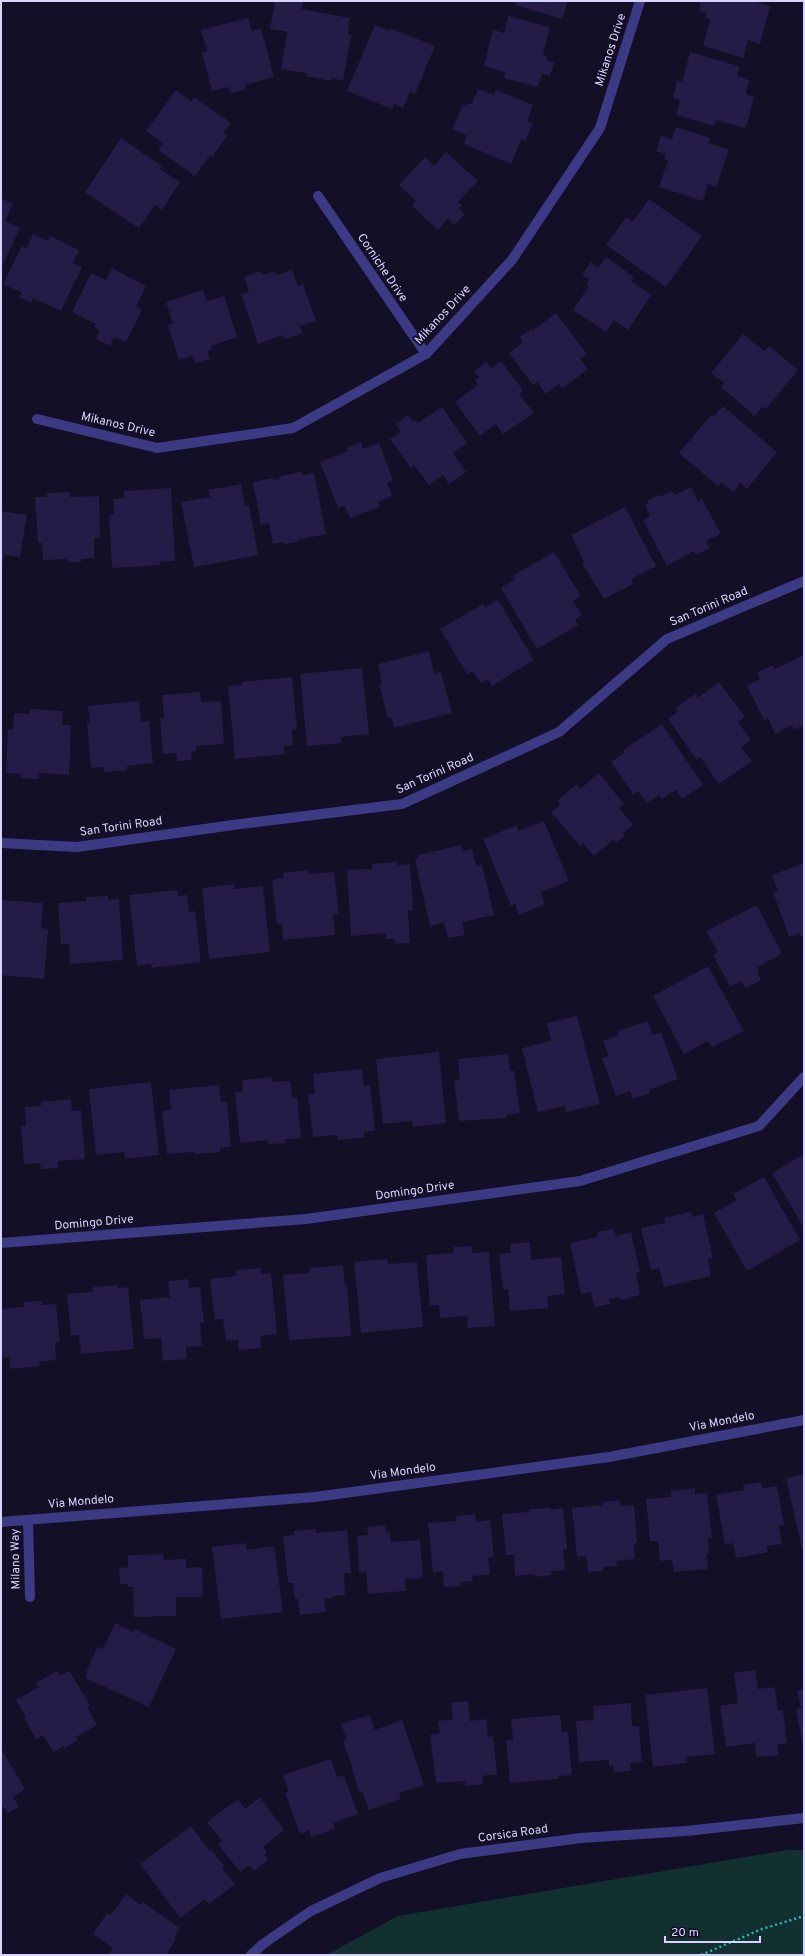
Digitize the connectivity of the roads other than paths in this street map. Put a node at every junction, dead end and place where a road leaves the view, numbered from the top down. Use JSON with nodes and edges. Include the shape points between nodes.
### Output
{"nodes":[{"id":1,"x":640,"y":1,"type":"edge"},
{"id":2,"x":318,"y":196,"type":"dead end"},
{"id":3,"x":426,"y":354,"type":"junction"},
{"id":4,"x":37,"y":419,"type":"dead end"},
{"id":5,"x":804,"y":581,"type":"edge"},
{"id":6,"x":1,"y":843,"type":"edge"},
{"id":7,"x":804,"y":1077,"type":"edge"},
{"id":8,"x":1,"y":1243,"type":"edge"},
{"id":9,"x":804,"y":1420,"type":"edge"},
{"id":10,"x":28,"y":1520,"type":"junction"},
{"id":11,"x":1,"y":1522,"type":"edge"},
{"id":12,"x":30,"y":1597,"type":"dead end"},
{"id":13,"x":804,"y":1818,"type":"edge"},
{"id":14,"x":251,"y":1955,"type":"edge"}],
"edges":[{"from":1,"to":3,"type":"street","name":"Mikanos Drive","via":[[600,128],[512,260]]},
{"from":2,"to":3,"type":"street","name":"Corniche Drive"},
{"from":3,"to":4,"type":"street","name":"Mikanos Drive","via":[[293,428],[157,448]]},
{"from":5,"to":6,"type":"street","name":"San Torini Road","via":[[667,639],[559,732],[402,804],[77,847]]},
{"from":7,"to":8,"type":"street","name":"Domingo Drive","via":[[759,1126],[580,1181],[306,1219]]},
{"from":9,"to":10,"type":"street","name":"Via Mondelo","via":[[609,1457],[316,1497]]},
{"from":10,"to":11,"type":"street","name":"Via Mondelo"},
{"from":10,"to":12,"type":"street","name":"Milano Way"},
{"from":13,"to":14,"type":"street","name":"Corsica Road","via":[[686,1831],[581,1838],[460,1854],[380,1878],[324,1905],[275,1936]]}]}
